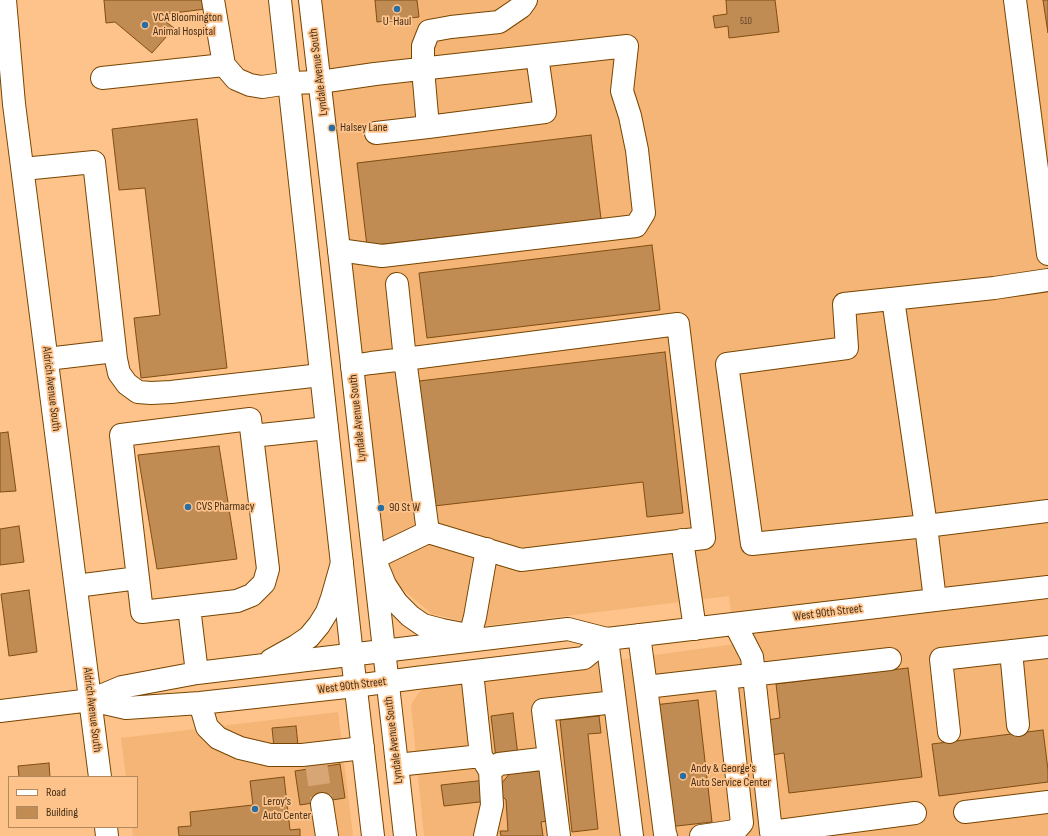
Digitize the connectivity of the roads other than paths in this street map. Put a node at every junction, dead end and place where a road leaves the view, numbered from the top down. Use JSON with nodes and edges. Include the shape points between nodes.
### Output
{"nodes":[{"id":1,"x":5,"y":0,"type":"edge"},
{"id":2,"x":213,"y":0,"type":"edge"},
{"id":3,"x":280,"y":0,"type":"edge"},
{"id":4,"x":310,"y":0,"type":"edge"},
{"id":5,"x":526,"y":0,"type":"edge"},
{"id":6,"x":1015,"y":0,"type":"edge"},
{"id":7,"x":537,"y":56,"type":"junction"},
{"id":8,"x":224,"y":65,"type":"junction"},
{"id":9,"x":423,"y":69,"type":"junction"},
{"id":10,"x":102,"y":78,"type":"dead end"},
{"id":11,"x":320,"y":82,"type":"junction"},
{"id":12,"x":289,"y":83,"type":"junction"},
{"id":13,"x":7,"y":105,"type":"edge"},
{"id":14,"x":428,"y":127,"type":"junction"},
{"id":15,"x":376,"y":133,"type":"dead end"},
{"id":16,"x":23,"y":169,"type":"junction"},
{"id":17,"x":340,"y":250,"type":"junction"},
{"id":18,"x":1048,"y":254,"type":"edge"},
{"id":19,"x":1048,"y":280,"type":"edge"},
{"id":20,"x":397,"y":284,"type":"dead end"},
{"id":21,"x":893,"y":299,"type":"junction"},
{"id":22,"x":115,"y":351,"type":"junction"},
{"id":23,"x":47,"y":359,"type":"junction"},
{"id":24,"x":405,"y":359,"type":"junction"},
{"id":25,"x":352,"y":366,"type":"junction"},
{"id":26,"x":321,"y":375,"type":"junction"},
{"id":27,"x":327,"y":428,"type":"junction"},
{"id":28,"x":252,"y":436,"type":"junction"},
{"id":29,"x":1048,"y":511,"type":"edge"},
{"id":30,"x":926,"y":526,"type":"junction"},
{"id":31,"x":428,"y":532,"type":"junction"},
{"id":32,"x":682,"y":540,"type":"junction"},
{"id":33,"x":487,"y":549,"type":"junction"},
{"id":34,"x":374,"y":558,"type":"junction"},
{"id":35,"x":342,"y":563,"type":"junction"},
{"id":36,"x":138,"y":578,"type":"junction"},
{"id":37,"x":76,"y":586,"type":"junction"},
{"id":38,"x":1048,"y":587,"type":"edge"},
{"id":39,"x":935,"y":600,"type":"junction"},
{"id":40,"x":189,"y":607,"type":"junction"},
{"id":41,"x":735,"y":624,"type":"junction"},
{"id":42,"x":695,"y":629,"type":"junction"},
{"id":43,"x":639,"y":635,"type":"junction"},
{"id":44,"x":478,"y":637,"type":"junction"},
{"id":45,"x":607,"y":639,"type":"junction"},
{"id":46,"x":1048,"y":647,"type":"edge"},
{"id":47,"x":384,"y":651,"type":"junction"},
{"id":48,"x":1011,"y":651,"type":"junction"},
{"id":49,"x":352,"y":655,"type":"junction"},
{"id":50,"x":890,"y":659,"type":"dead end"},
{"id":51,"x":262,"y":666,"type":"junction"},
{"id":52,"x":472,"y":672,"type":"junction"},
{"id":53,"x":197,"y":674,"type":"junction"},
{"id":54,"x":754,"y":675,"type":"junction"},
{"id":55,"x":726,"y":678,"type":"junction"},
{"id":56,"x":387,"y":681,"type":"junction"},
{"id":57,"x":355,"y":686,"type":"junction"},
{"id":58,"x":646,"y":687,"type":"junction"},
{"id":59,"x":91,"y":700,"type":"junction"},
{"id":60,"x":615,"y":702,"type":"junction"},
{"id":61,"x":200,"y":703,"type":"junction"},
{"id":62,"x":0,"y":711,"type":"edge"},
{"id":63,"x":1018,"y":725,"type":"dead end"},
{"id":64,"x":949,"y":732,"type":"dead end"},
{"id":65,"x":363,"y":748,"type":"junction"},
{"id":66,"x":549,"y":758,"type":"junction"},
{"id":67,"x":485,"y":764,"type":"junction"},
{"id":68,"x":397,"y":765,"type":"junction"},
{"id":69,"x":100,"y":776,"type":"edge"},
{"id":70,"x":1048,"y":802,"type":"edge"},
{"id":71,"x":322,"y":804,"type":"tunnel mouth"},
{"id":72,"x":965,"y":812,"type":"dead end"},
{"id":73,"x":915,"y":813,"type":"dead end"},
{"id":74,"x":327,"y":836,"type":"edge"},
{"id":75,"x":374,"y":836,"type":"edge"},
{"id":76,"x":405,"y":836,"type":"edge"},
{"id":77,"x":485,"y":836,"type":"edge"},
{"id":78,"x":559,"y":836,"type":"edge"},
{"id":79,"x":632,"y":836,"type":"edge"},
{"id":80,"x":666,"y":836,"type":"edge"},
{"id":81,"x":701,"y":836,"type":"edge"}],
"edges":[{"from":1,"to":13,"type":"street","name":"Aldrich Avenue South"},
{"from":2,"to":8,"type":"street"},
{"from":3,"to":12,"type":"street"},
{"from":4,"to":11,"type":"street","name":"Lyndale Avenue South"},
{"from":5,"to":9,"type":"street","via":[[521,7],[500,22],[429,31],[423,46]]},
{"from":6,"to":18,"type":"street"},
{"from":7,"to":9,"type":"street"},
{"from":7,"to":14,"type":"street","via":[[545,112]]},
{"from":7,"to":17,"type":"street","via":[[627,46],[622,91],[638,150],[644,213],[636,226],[382,256]]},
{"from":8,"to":10,"type":"street"},
{"from":8,"to":12,"type":"street","via":[[236,79],[250,85],[262,87]]},
{"from":9,"to":11,"type":"street"},
{"from":9,"to":14,"type":"street"},
{"from":11,"to":12,"type":"street"},
{"from":11,"to":17,"type":"street","name":"Lyndale Avenue South"},
{"from":12,"to":26,"type":"street"},
{"from":13,"to":16,"type":"street","name":"Aldrich Avenue South"},
{"from":14,"to":15,"type":"street"},
{"from":16,"to":22,"type":"street","via":[[94,162]]},
{"from":16,"to":23,"type":"street","name":"Aldrich Avenue South"},
{"from":17,"to":25,"type":"street","name":"Lyndale Avenue South"},
{"from":19,"to":21,"type":"street"},
{"from":20,"to":24,"type":"street"},
{"from":21,"to":30,"type":"street"},
{"from":21,"to":30,"type":"street","via":[[844,304],[847,348],[726,364],[752,544]]},
{"from":22,"to":23,"type":"street"},
{"from":22,"to":26,"type":"street","via":[[119,373],[127,384],[138,392],[171,392]]},
{"from":23,"to":37,"type":"street","name":"Aldrich Avenue South"},
{"from":24,"to":25,"type":"street"},
{"from":24,"to":31,"type":"street"},
{"from":24,"to":32,"type":"street","via":[[678,324],[704,538]]},
{"from":25,"to":34,"type":"street","name":"Lyndale Avenue South"},
{"from":26,"to":27,"type":"street"},
{"from":27,"to":28,"type":"street"},
{"from":27,"to":35,"type":"street"},
{"from":28,"to":36,"type":"street","via":[[250,419],[121,435]]},
{"from":28,"to":40,"type":"street","via":[[268,569],[264,583],[252,595],[237,601]]},
{"from":29,"to":30,"type":"street"},
{"from":30,"to":39,"type":"street"},
{"from":31,"to":33,"type":"street"},
{"from":31,"to":34,"type":"street"},
{"from":32,"to":33,"type":"street","via":[[521,560]]},
{"from":32,"to":42,"type":"street"},
{"from":33,"to":44,"type":"street","via":[[476,617]]},
{"from":34,"to":44,"type":"street","via":[[385,585],[410,616],[423,625]]},
{"from":34,"to":47,"type":"street","name":"Lyndale Avenue South"},
{"from":35,"to":49,"type":"street"},
{"from":35,"to":51,"type":"street","via":[[327,612],[319,625],[309,637]]},
{"from":36,"to":37,"type":"street"},
{"from":36,"to":40,"type":"street","via":[[142,612]]},
{"from":37,"to":59,"type":"street","name":"Aldrich Avenue South"},
{"from":38,"to":39,"type":"street","name":"West 90th Street"},
{"from":39,"to":41,"type":"street","name":"West 90th Street"},
{"from":40,"to":53,"type":"street"},
{"from":41,"to":42,"type":"street","name":"West 90th Street"},
{"from":41,"to":54,"type":"street","via":[[752,657]]},
{"from":42,"to":43,"type":"street","name":"West 90th Street"},
{"from":43,"to":45,"type":"street","name":"West 90th Street"},
{"from":43,"to":58,"type":"street"},
{"from":44,"to":45,"type":"street","name":"West 90th Street","via":[[568,629]]},
{"from":44,"to":47,"type":"street","name":"West 90th Street"},
{"from":45,"to":52,"type":"street","name":"West 90th Street","via":[[584,658]]},
{"from":45,"to":60,"type":"street"},
{"from":46,"to":48,"type":"street"},
{"from":47,"to":49,"type":"street","name":"West 90th Street"},
{"from":47,"to":56,"type":"street","name":"Lyndale Avenue South"},
{"from":48,"to":63,"type":"street"},
{"from":48,"to":64,"type":"street","via":[[941,659]]},
{"from":49,"to":51,"type":"street","name":"West 90th Street"},
{"from":49,"to":57,"type":"street"},
{"from":50,"to":54,"type":"street"},
{"from":51,"to":53,"type":"street","name":"West 90th Street"},
{"from":52,"to":56,"type":"street","name":"West 90th Street"},
{"from":52,"to":67,"type":"street"},
{"from":53,"to":59,"type":"street","name":"West 90th Street","via":[[122,687]]},
{"from":54,"to":55,"type":"street"},
{"from":54,"to":73,"type":"street","via":[[771,832]]},
{"from":55,"to":58,"type":"street"},
{"from":55,"to":81,"type":"street","via":[[742,823],[735,831]]},
{"from":56,"to":57,"type":"street","name":"West 90th Street"},
{"from":56,"to":68,"type":"street","name":"Lyndale Avenue South"},
{"from":57,"to":61,"type":"street","name":"West 90th Street"},
{"from":57,"to":65,"type":"street"},
{"from":58,"to":80,"type":"street"},
{"from":59,"to":61,"type":"street","name":"West 90th Street","via":[[126,708]]},
{"from":59,"to":62,"type":"street","name":"West 90th Street"},
{"from":59,"to":69,"type":"street","name":"Aldrich Avenue South"},
{"from":60,"to":66,"type":"street","via":[[543,710]]},
{"from":60,"to":79,"type":"street"},
{"from":61,"to":65,"type":"street","via":[[207,727],[218,738],[240,748],[270,755],[302,755],[315,759]]},
{"from":65,"to":75,"type":"street"},
{"from":66,"to":67,"type":"street"},
{"from":66,"to":78,"type":"street"},
{"from":67,"to":68,"type":"street"},
{"from":67,"to":77,"type":"street","via":[[492,805]]},
{"from":68,"to":76,"type":"street","name":"Lyndale Avenue South"},
{"from":70,"to":72,"type":"street"},
{"from":71,"to":74,"type":"street"}]}
